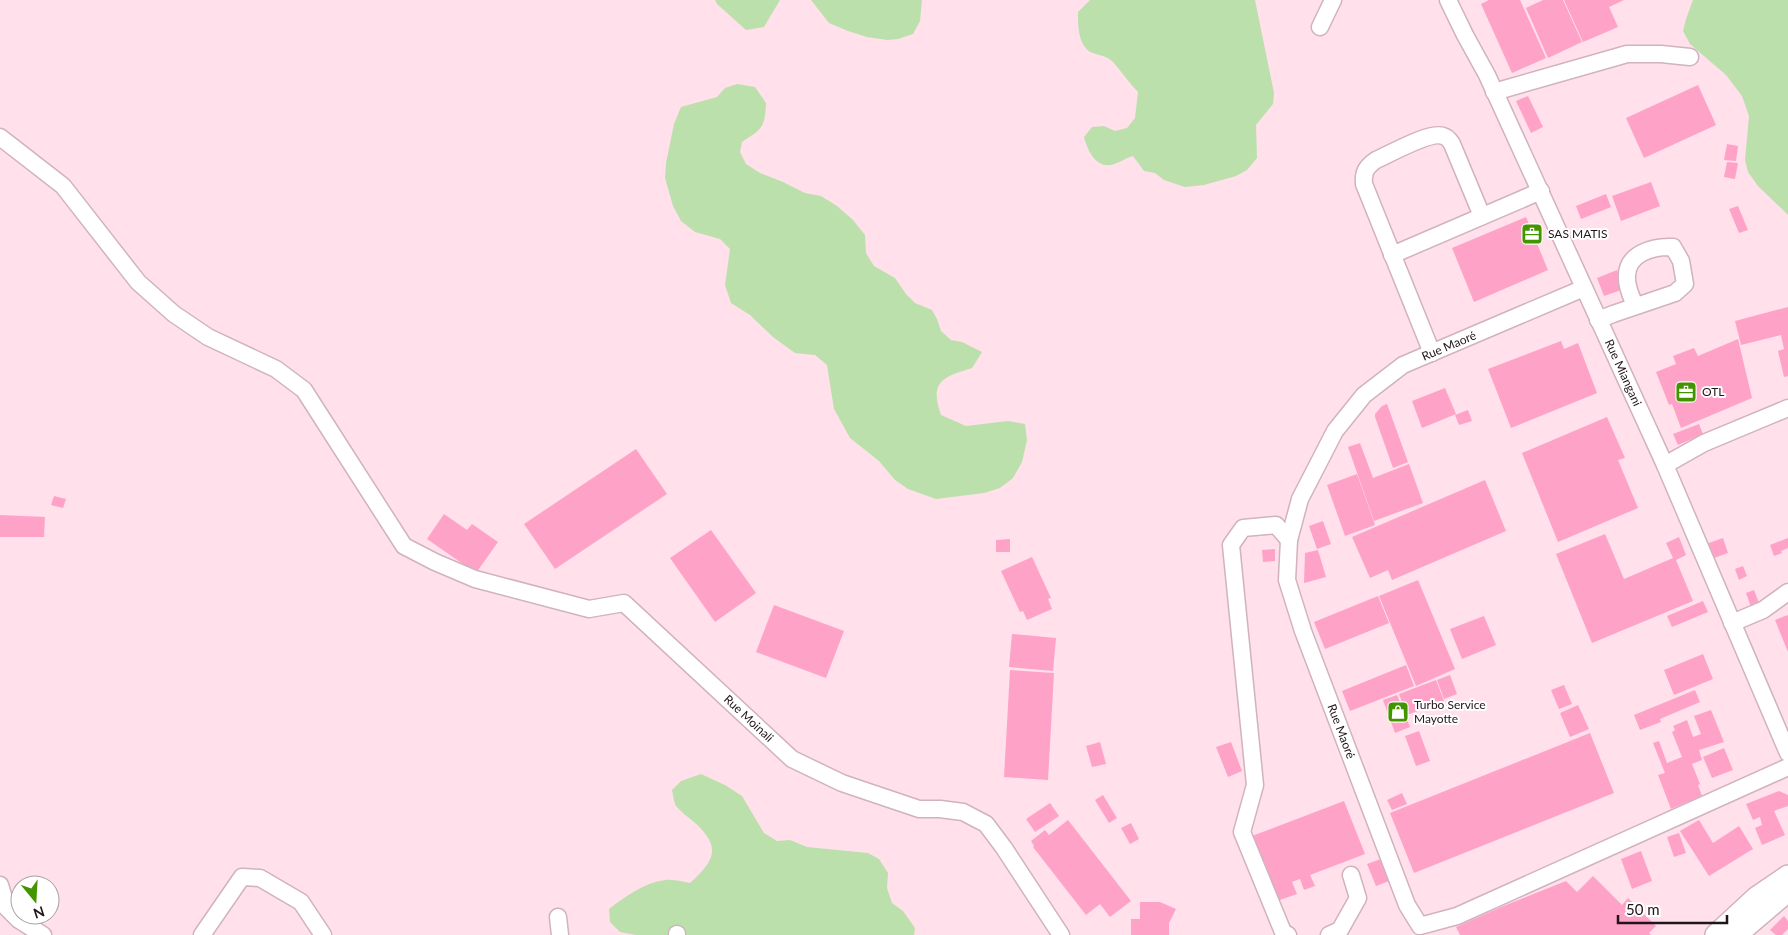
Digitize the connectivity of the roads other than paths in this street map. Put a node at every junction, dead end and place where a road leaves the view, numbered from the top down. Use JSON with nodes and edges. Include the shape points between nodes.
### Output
{"nodes":[{"id":1,"x":1333,"y":0,"type":"edge"},
{"id":2,"x":1448,"y":0,"type":"edge"},
{"id":3,"x":1320,"y":27,"type":"dead end"},
{"id":4,"x":1690,"y":57,"type":"dead end"},
{"id":5,"x":1494,"y":92,"type":"junction"},
{"id":6,"x":0,"y":137,"type":"edge"},
{"id":7,"x":1541,"y":191,"type":"junction"},
{"id":8,"x":1482,"y":216,"type":"junction"},
{"id":9,"x":1392,"y":255,"type":"junction"},
{"id":10,"x":1584,"y":288,"type":"junction"},
{"id":11,"x":1635,"y":306,"type":"dead end"},
{"id":12,"x":1598,"y":320,"type":"junction"},
{"id":13,"x":1432,"y":353,"type":"junction"},
{"id":14,"x":1788,"y":408,"type":"edge"},
{"id":15,"x":1666,"y":465,"type":"junction"},
{"id":16,"x":1289,"y":540,"type":"junction"},
{"id":17,"x":1788,"y":592,"type":"edge"},
{"id":18,"x":1732,"y":623,"type":"junction"},
{"id":19,"x":1788,"y":753,"type":"edge"},
{"id":20,"x":1788,"y":767,"type":"edge"},
{"id":21,"x":1351,"y":875,"type":"dead end"},
{"id":22,"x":0,"y":885,"type":"edge"},
{"id":23,"x":1787,"y":889,"type":"edge"},
{"id":24,"x":558,"y":917,"type":"dead end"},
{"id":25,"x":1422,"y":931,"type":"edge"},
{"id":26,"x":43,"y":935,"type":"edge"},
{"id":27,"x":202,"y":935,"type":"edge"},
{"id":28,"x":323,"y":935,"type":"edge"},
{"id":29,"x":560,"y":935,"type":"edge"},
{"id":30,"x":1061,"y":935,"type":"edge"},
{"id":31,"x":1288,"y":935,"type":"edge"},
{"id":32,"x":1329,"y":935,"type":"edge"},
{"id":33,"x":1716,"y":935,"type":"edge"},
{"id":34,"x":1736,"y":935,"type":"edge"}],
"edges":[{"from":1,"to":3,"type":"street"},
{"from":2,"to":5,"type":"street","name":"Rue Miangani"},
{"from":4,"to":5,"type":"street","via":[[1627,54]]},
{"from":5,"to":7,"type":"street","name":"Rue Miangani"},
{"from":6,"to":30,"type":"street","name":"Rue Moinali","via":[[63,186],[138,282],[174,314],[208,337],[276,369],[304,390],[404,546],[475,579],[589,609],[624,603],[792,759],[842,783],[919,809],[963,812],[986,824]]},
{"from":7,"to":8,"type":"street"},
{"from":7,"to":10,"type":"street","name":"Rue Miangani"},
{"from":8,"to":9,"type":"street"},
{"from":8,"to":9,"type":"street","via":[[1452,144],[1443,136],[1429,136],[1376,160],[1365,170],[1364,184]]},
{"from":9,"to":13,"type":"street"},
{"from":10,"to":12,"type":"street","name":"Rue Miangani"},
{"from":10,"to":13,"type":"street","name":"Rue Maoré"},
{"from":11,"to":12,"type":"street"},
{"from":12,"to":15,"type":"street","name":"Rue Miangani"},
{"from":13,"to":16,"type":"street","name":"Rue Maoré","via":[[1403,365],[1364,395],[1334,431],[1300,499]]},
{"from":14,"to":15,"type":"street","via":[[1704,443]]},
{"from":15,"to":18,"type":"street","name":"Rue Miangani"},
{"from":16,"to":25,"type":"street","name":"Rue Maoré","via":[[1287,580],[1303,631],[1407,905]]},
{"from":16,"to":31,"type":"street","via":[[1276,525],[1244,528],[1232,545],[1255,785],[1242,832],[1283,932]]},
{"from":17,"to":18,"type":"street","via":[[1763,610]]},
{"from":18,"to":19,"type":"street","name":"Rue Miangani"},
{"from":20,"to":25,"type":"street","name":"Rue Maoré"},
{"from":21,"to":32,"type":"street","via":[[1358,898],[1340,930]]},
{"from":22,"to":26,"type":"street","via":[[7,908],[18,920]]},
{"from":23,"to":33,"type":"main road","via":[[1756,898]]},
{"from":23,"to":34,"type":"main road"},
{"from":24,"to":29,"type":"street"},
{"from":27,"to":28,"type":"street","via":[[242,877],[260,878],[301,902]]}]}
